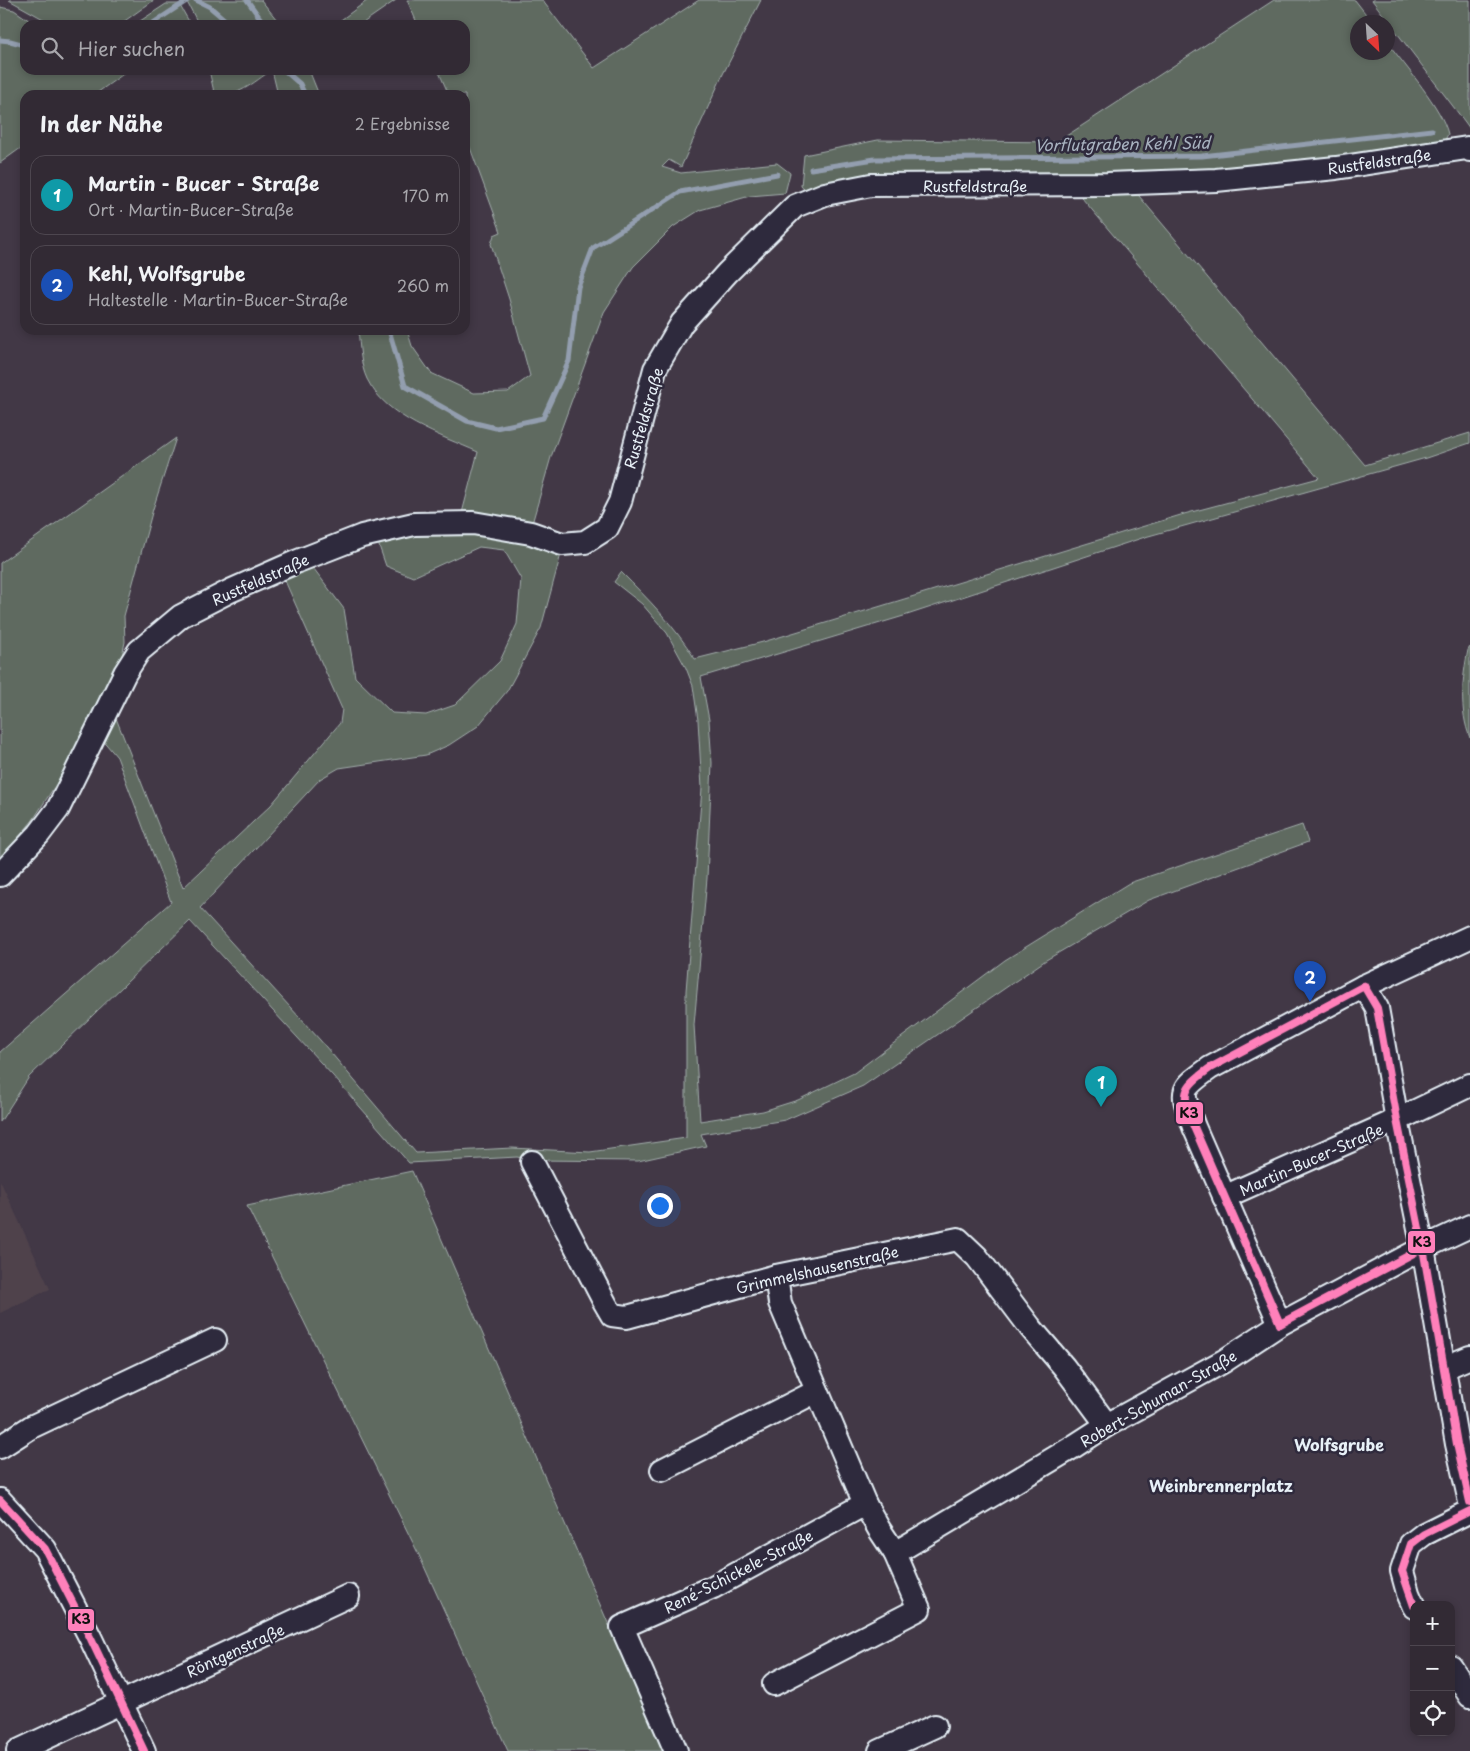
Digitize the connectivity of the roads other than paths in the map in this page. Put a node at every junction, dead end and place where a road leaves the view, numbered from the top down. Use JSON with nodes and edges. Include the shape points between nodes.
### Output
{"nodes":[{"id":1,"x":1470,"y":150,"type":"edge"},
{"id":2,"x":0,"y":875,"type":"edge"},
{"id":3,"x":1470,"y":937,"type":"edge"},
{"id":4,"x":1364,"y":986,"type":"junction"},
{"id":5,"x":1470,"y":1085,"type":"edge"},
{"id":6,"x":1397,"y":1120,"type":"junction"},
{"id":7,"x":532,"y":1162,"type":"dead end"},
{"id":8,"x":1224,"y":1197,"type":"junction"},
{"id":9,"x":1470,"y":1226,"type":"edge"},
{"id":10,"x":1423,"y":1248,"type":"junction"},
{"id":11,"x":776,"y":1276,"type":"junction"},
{"id":12,"x":1280,"y":1324,"type":"junction"},
{"id":13,"x":215,"y":1340,"type":"dead end"},
{"id":14,"x":1470,"y":1357,"type":"edge"},
{"id":15,"x":1444,"y":1368,"type":"junction"},
{"id":16,"x":816,"y":1391,"type":"junction"},
{"id":17,"x":1107,"y":1425,"type":"junction"},
{"id":18,"x":0,"y":1447,"type":"edge"},
{"id":19,"x":662,"y":1470,"type":"dead end"},
{"id":20,"x":0,"y":1500,"type":"edge"},
{"id":21,"x":1470,"y":1502,"type":"edge"},
{"id":22,"x":865,"y":1504,"type":"junction"},
{"id":23,"x":1470,"y":1511,"type":"edge"},
{"id":24,"x":895,"y":1553,"type":"junction"},
{"id":25,"x":348,"y":1596,"type":"dead end"},
{"id":26,"x":1412,"y":1601,"type":"edge"},
{"id":27,"x":1455,"y":1673,"type":"edge"},
{"id":28,"x":774,"y":1684,"type":"dead end"},
{"id":29,"x":1470,"y":1696,"type":"edge"},
{"id":30,"x":121,"y":1704,"type":"junction"},
{"id":31,"x":934,"y":1726,"type":"dead end"},
{"id":32,"x":18,"y":1751,"type":"edge"},
{"id":33,"x":144,"y":1751,"type":"edge"},
{"id":34,"x":676,"y":1751,"type":"edge"},
{"id":35,"x":880,"y":1751,"type":"edge"}],
"edges":[{"from":1,"to":2,"type":"street","name":"Rustfeldstraße","via":[[1216,180],[871,185],[825,194],[795,206],[682,323],[655,369],[620,502],[607,528],[585,542],[562,544],[531,533],[473,523],[414,524],[362,536],[316,554],[181,616],[139,651],[58,809]]},
{"from":3,"to":4,"type":"street","name":"Martin-Bucer-Straße"},
{"from":4,"to":6,"type":"street","via":[[1377,1008]]},
{"from":4,"to":8,"type":"street","name":"Martin-Bucer-Straße","via":[[1210,1068],[1188,1084],[1183,1097]]},
{"from":5,"to":6,"type":"street","name":"Martin-Bucer-Straße"},
{"from":6,"to":8,"type":"street","name":"Martin-Bucer-Straße"},
{"from":6,"to":10,"type":"street"},
{"from":7,"to":11,"type":"street","name":"Grimmelshausenstraße","via":[[612,1315],[627,1317]]},
{"from":8,"to":12,"type":"street","name":"Martin-Bucer-Straße"},
{"from":9,"to":10,"type":"street","name":"Robert-Schuman-Straße"},
{"from":10,"to":12,"type":"street","name":"Robert-Schuman-Straße"},
{"from":10,"to":15,"type":"street"},
{"from":11,"to":16,"type":"street","via":[[780,1303]]},
{"from":11,"to":17,"type":"street","name":"Grimmelshausenstraße","via":[[958,1238],[977,1257]]},
{"from":12,"to":17,"type":"street","name":"Robert-Schuman-Straße","via":[[1224,1361]]},
{"from":13,"to":18,"type":"street","via":[[30,1427]]},
{"from":14,"to":15,"type":"street"},
{"from":15,"to":21,"type":"street"},
{"from":16,"to":19,"type":"street"},
{"from":16,"to":22,"type":"street"},
{"from":17,"to":24,"type":"street","name":"Robert-Schuman-Straße"},
{"from":20,"to":30,"type":"street","via":[[45,1549]]},
{"from":22,"to":24,"type":"street"},
{"from":22,"to":34,"type":"street","name":"René-Schickele-Straße","via":[[713,1587],[622,1627]]},
{"from":23,"to":26,"type":"street","via":[[1411,1544],[1402,1571]]},
{"from":24,"to":28,"type":"street","via":[[919,1610]]},
{"from":25,"to":30,"type":"street","name":"Röntgenstraße"},
{"from":27,"to":29,"type":"street"},
{"from":30,"to":32,"type":"street","name":"Röntgenstraße"},
{"from":30,"to":33,"type":"street"},
{"from":31,"to":35,"type":"street"}]}
